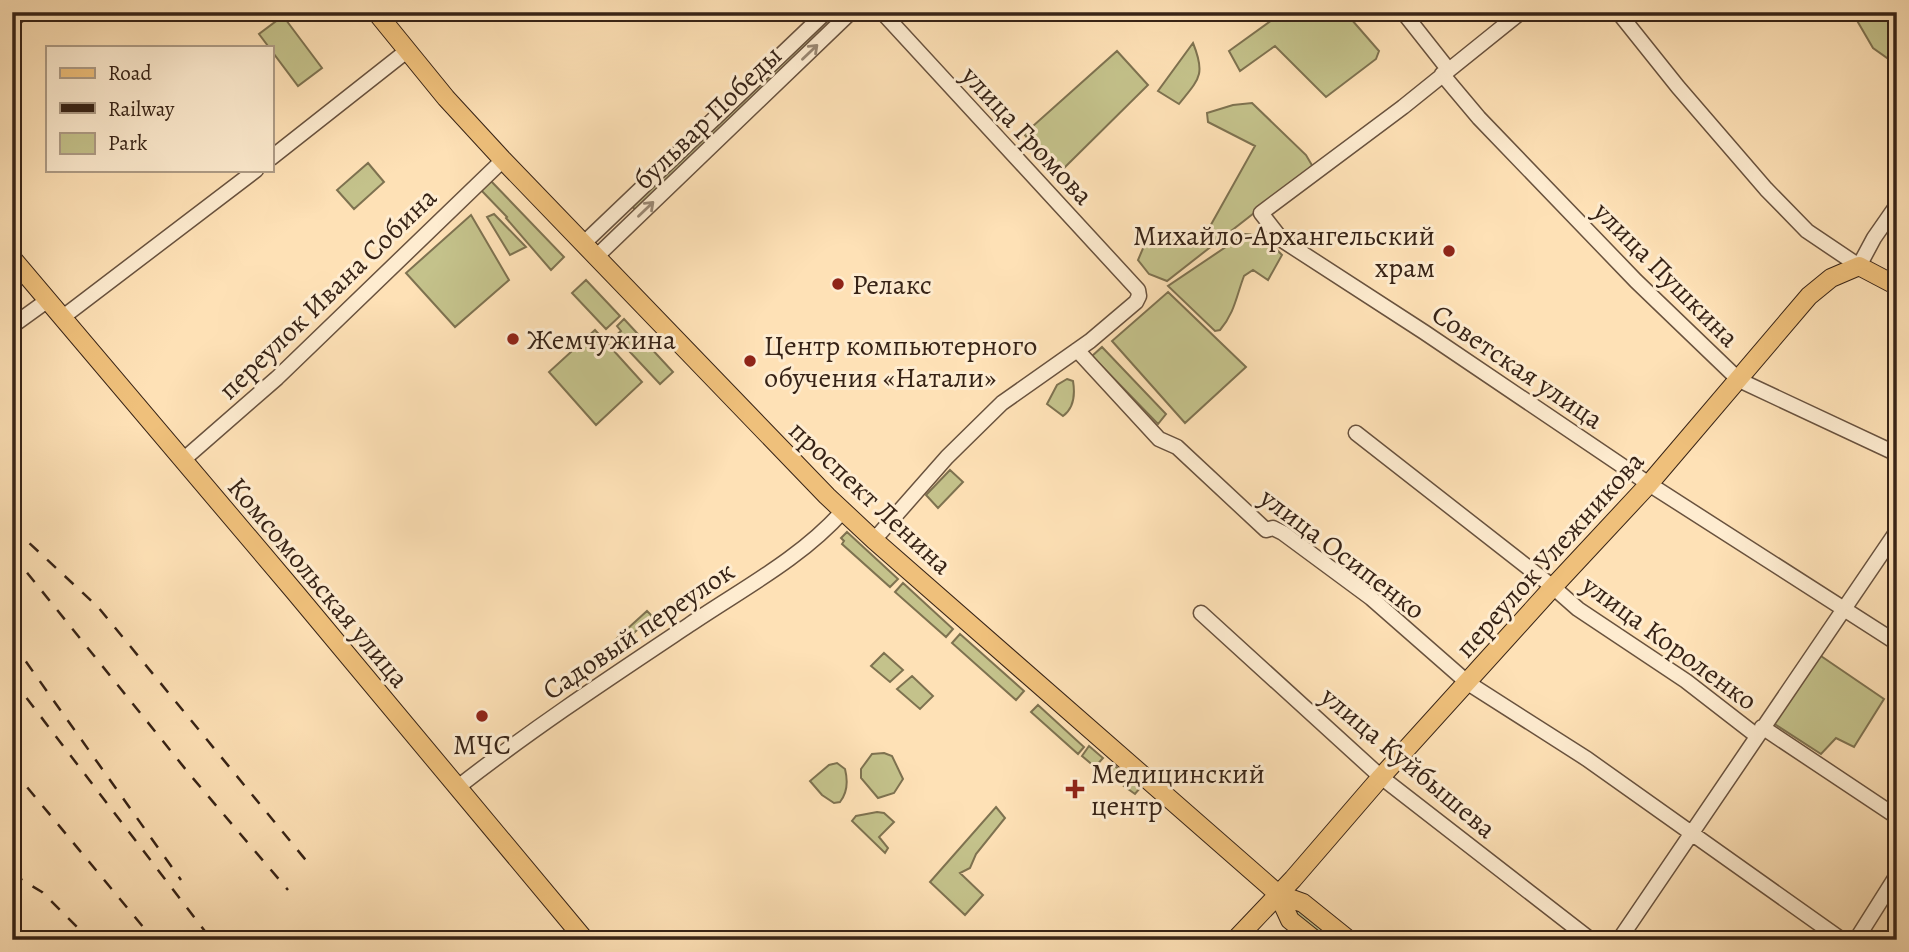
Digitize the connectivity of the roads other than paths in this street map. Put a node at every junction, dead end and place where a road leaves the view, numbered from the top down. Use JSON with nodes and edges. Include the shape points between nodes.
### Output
{"nodes":[{"id":1,"x":22,"y":12,"type":"edge"},
{"id":2,"x":376,"y":12,"type":"edge"},
{"id":3,"x":826,"y":12,"type":"edge"},
{"id":4,"x":851,"y":12,"type":"edge"},
{"id":5,"x":883,"y":12,"type":"edge"},
{"id":6,"x":1403,"y":12,"type":"edge"},
{"id":7,"x":1521,"y":12,"type":"edge"},
{"id":8,"x":1618,"y":12,"type":"edge"},
{"id":9,"x":12,"y":21,"type":"edge"},
{"id":10,"x":408,"y":50,"type":"junction"},
{"id":11,"x":1445,"y":72,"type":"junction"},
{"id":12,"x":273,"y":156,"type":"edge"},
{"id":13,"x":503,"y":160,"type":"junction"},
{"id":14,"x":253,"y":172,"type":"edge"},
{"id":15,"x":1897,"y":205,"type":"edge"},
{"id":16,"x":591,"y":250,"type":"junction"},
{"id":17,"x":1838,"y":252,"type":"junction"},
{"id":18,"x":12,"y":258,"type":"edge"},
{"id":19,"x":1859,"y":266,"type":"junction"},
{"id":20,"x":1830,"y":279,"type":"junction"},
{"id":21,"x":1897,"y":286,"type":"edge"},
{"id":22,"x":48,"y":300,"type":"junction"},
{"id":23,"x":62,"y":317,"type":"junction"},
{"id":24,"x":12,"y":326,"type":"edge"},
{"id":25,"x":1077,"y":350,"type":"junction"},
{"id":26,"x":1739,"y":380,"type":"junction"},
{"id":27,"x":1356,"y":433,"type":"dead end"},
{"id":28,"x":1897,"y":454,"type":"edge"},
{"id":29,"x":183,"y":460,"type":"junction"},
{"id":30,"x":1649,"y":484,"type":"junction"},
{"id":31,"x":843,"y":511,"type":"junction"},
{"id":32,"x":1897,"y":531,"type":"edge"},
{"id":33,"x":874,"y":540,"type":"junction"},
{"id":34,"x":1553,"y":587,"type":"junction"},
{"id":35,"x":1842,"y":610,"type":"junction"},
{"id":36,"x":1201,"y":613,"type":"dead end"},
{"id":37,"x":1897,"y":643,"type":"edge"},
{"id":38,"x":1468,"y":683,"type":"junction"},
{"id":39,"x":1759,"y":732,"type":"junction"},
{"id":40,"x":1381,"y":777,"type":"junction"},
{"id":41,"x":458,"y":787,"type":"junction"},
{"id":42,"x":1897,"y":817,"type":"edge"},
{"id":43,"x":1691,"y":833,"type":"junction"},
{"id":44,"x":1897,"y":875,"type":"edge"},
{"id":45,"x":1278,"y":894,"type":"junction"},
{"id":46,"x":1299,"y":902,"type":"junction"},
{"id":47,"x":1288,"y":917,"type":"junction"},
{"id":48,"x":585,"y":940,"type":"edge"},
{"id":49,"x":1235,"y":940,"type":"edge"},
{"id":50,"x":1315,"y":940,"type":"edge"},
{"id":51,"x":1349,"y":940,"type":"edge"},
{"id":52,"x":1591,"y":940,"type":"edge"},
{"id":53,"x":1619,"y":940,"type":"edge"},
{"id":54,"x":1842,"y":940,"type":"edge"},
{"id":55,"x":1856,"y":940,"type":"edge"}],
"edges":[{"from":1,"to":9,"type":"street"},
{"from":2,"to":10,"type":"main road","name":"проспект Ленина"},
{"from":3,"to":16,"type":"street","name":"бульвар Победы"},
{"from":16,"to":4,"type":"street","name":"бульвар Победы","one_way":true},
{"from":5,"to":25,"type":"street","name":"улица Громова","via":[[1138,290],[1136,302]]},
{"from":6,"to":11,"type":"street","name":"улица Пушкина"},
{"from":7,"to":11,"type":"street"},
{"from":8,"to":17,"type":"street","via":[[1766,189],[1807,231]]},
{"from":10,"to":12,"type":"street"},
{"from":10,"to":13,"type":"main road","name":"проспект Ленина"},
{"from":11,"to":26,"type":"street","name":"улица Пушкина","via":[[1479,118]]},
{"from":11,"to":30,"type":"street","name":"Советская улица","via":[[1261,213],[1282,240]]},
{"from":13,"to":16,"type":"main road","name":"проспект Ленина"},
{"from":13,"to":29,"type":"street","name":"переулок Ивана Собина","via":[[277,378]]},
{"from":14,"to":23,"type":"street"},
{"from":15,"to":19,"type":"street"},
{"from":16,"to":31,"type":"main road","name":"проспект Ленина"},
{"from":17,"to":19,"type":"street"},
{"from":17,"to":20,"type":"street"},
{"from":18,"to":22,"type":"main road","name":"Комсомольская улица"},
{"from":19,"to":20,"type":"main road","name":"переулок Улежникова"},
{"from":19,"to":21,"type":"main road"},
{"from":20,"to":26,"type":"main road","name":"переулок Улежникова","via":[[1809,296]]},
{"from":22,"to":23,"type":"main road","name":"Комсомольская улица"},
{"from":22,"to":24,"type":"street"},
{"from":23,"to":29,"type":"main road","name":"Комсомольская улица"},
{"from":25,"to":33,"type":"street","via":[[1002,404],[947,457]]},
{"from":25,"to":38,"type":"street","name":"улица Осипенко","via":[[1159,439],[1177,447],[1266,530],[1283,533],[1371,598]]},
{"from":26,"to":28,"type":"street","name":"улица Пушкина"},
{"from":26,"to":30,"type":"main road","name":"переулок Улежникова"},
{"from":27,"to":34,"type":"street","name":"улица Короленко"},
{"from":29,"to":41,"type":"main road","name":"Комсомольская улица"},
{"from":30,"to":34,"type":"main road","name":"переулок Улежникова"},
{"from":30,"to":35,"type":"street","name":"Советская улица"},
{"from":31,"to":33,"type":"main road","name":"проспект Ленина"},
{"from":31,"to":41,"type":"street","name":"Садовый переулок","via":[[813,540],[748,587],[569,705]]},
{"from":32,"to":35,"type":"street"},
{"from":33,"to":45,"type":"main road","name":"проспект Ленина"},
{"from":34,"to":38,"type":"main road","name":"переулок Улежникова"},
{"from":34,"to":39,"type":"street","name":"улица Короленко","via":[[1578,609]]},
{"from":35,"to":37,"type":"street","name":"Советская улица"},
{"from":35,"to":39,"type":"street"},
{"from":36,"to":40,"type":"street","name":"улица Куйбышева"},
{"from":38,"to":40,"type":"main road","name":"переулок Улежникова"},
{"from":38,"to":43,"type":"street","name":"улица Осипенко"},
{"from":39,"to":42,"type":"street","name":"улица Короленко"},
{"from":39,"to":43,"type":"street"},
{"from":40,"to":45,"type":"main road","name":"переулок Улежникова"},
{"from":40,"to":52,"type":"street","name":"улица Куйбышева"},
{"from":41,"to":48,"type":"main road","name":"Комсомольская улица"},
{"from":43,"to":53,"type":"street"},
{"from":43,"to":54,"type":"street","name":"улица Осипенко"},
{"from":44,"to":55,"type":"street"},
{"from":45,"to":46,"type":"main road","name":"проспект Ленина"},
{"from":45,"to":47,"type":"main road","name":"проспект Ленина"},
{"from":45,"to":49,"type":"main road","name":"переулок Улежникова"},
{"from":46,"to":47,"type":"street"},
{"from":46,"to":51,"type":"main road","name":"проспект Ленина"},
{"from":47,"to":50,"type":"main road","name":"проспект Ленина"}]}
